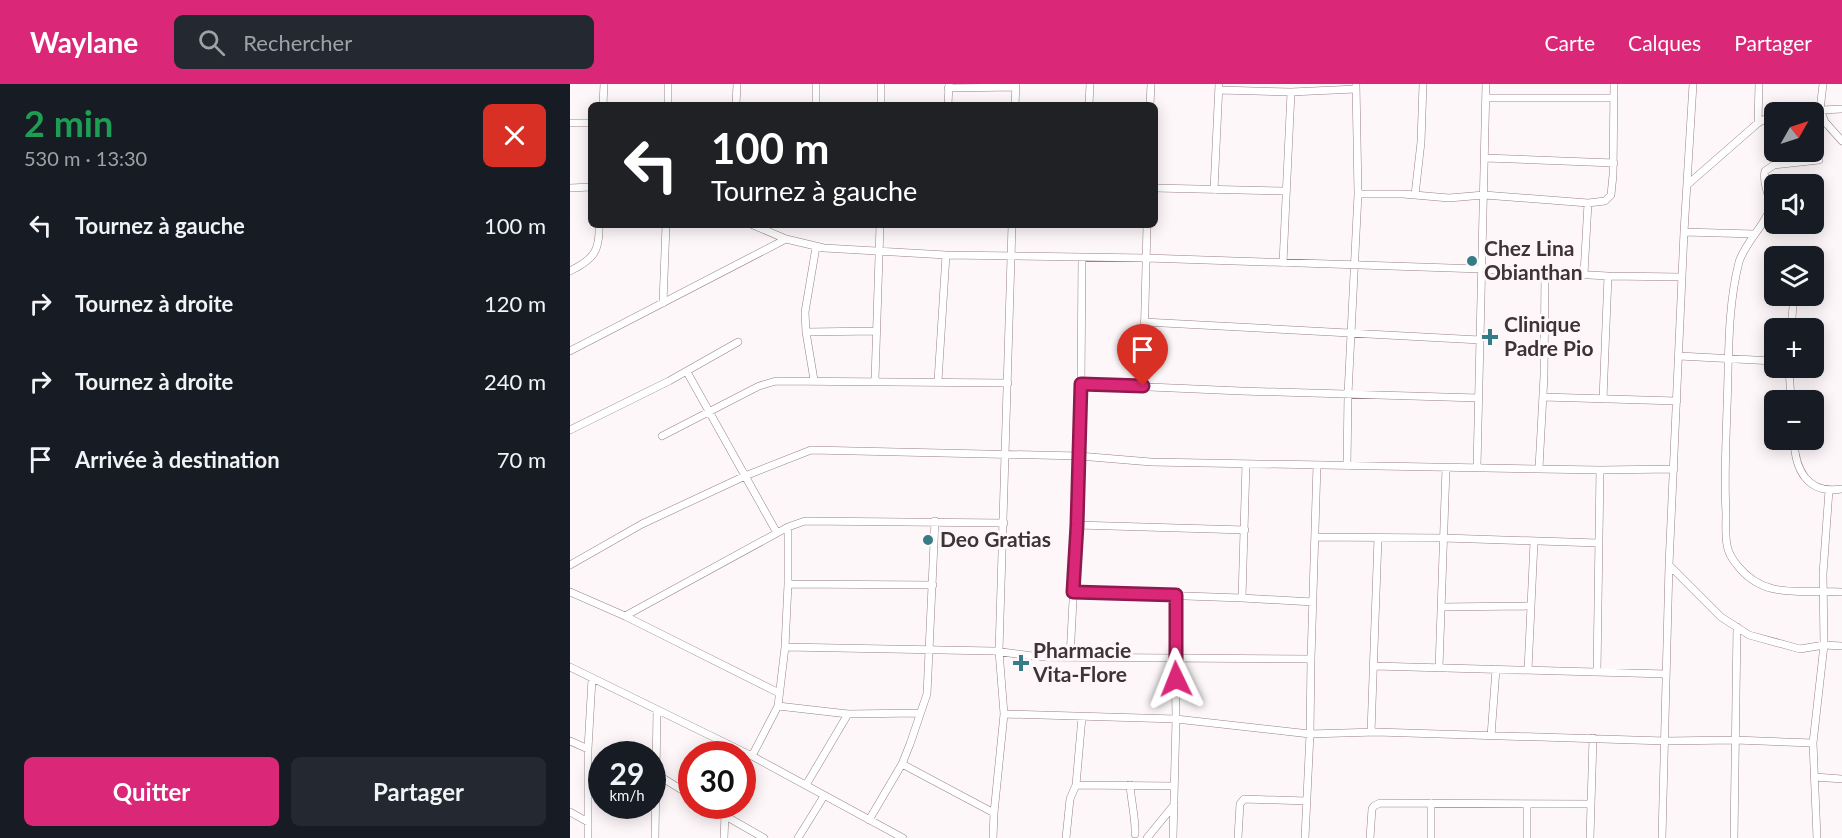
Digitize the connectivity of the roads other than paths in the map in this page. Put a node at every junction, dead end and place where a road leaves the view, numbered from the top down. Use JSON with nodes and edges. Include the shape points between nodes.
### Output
{"nodes":[{"id":1,"x":604,"y":84,"type":"edge"},
{"id":2,"x":668,"y":84,"type":"edge"},
{"id":3,"x":737,"y":84,"type":"edge"},
{"id":4,"x":816,"y":84,"type":"edge"},
{"id":5,"x":881,"y":84,"type":"edge"},
{"id":6,"x":1090,"y":84,"type":"edge"},
{"id":7,"x":1151,"y":84,"type":"edge"},
{"id":8,"x":1423,"y":84,"type":"edge"},
{"id":9,"x":1486,"y":84,"type":"edge"},
{"id":10,"x":1614,"y":84,"type":"edge"},
{"id":11,"x":1693,"y":84,"type":"edge"},
{"id":12,"x":1759,"y":84,"type":"edge"},
{"id":13,"x":1823,"y":84,"type":"edge"},
{"id":14,"x":1016,"y":85,"type":"edge"},
{"id":15,"x":949,"y":86,"type":"edge"},
{"id":16,"x":1356,"y":86,"type":"edge"},
{"id":17,"x":1219,"y":87,"type":"edge"},
{"id":18,"x":1292,"y":92,"type":"junction"},
{"id":19,"x":1486,"y":98,"type":"junction"},
{"id":20,"x":1614,"y":98,"type":"junction"},
{"id":21,"x":603,"y":102,"type":"edge"},
{"id":22,"x":668,"y":102,"type":"edge"},
{"id":23,"x":736,"y":102,"type":"edge"},
{"id":24,"x":816,"y":102,"type":"edge"},
{"id":25,"x":881,"y":102,"type":"edge"},
{"id":26,"x":948,"y":102,"type":"edge"},
{"id":27,"x":1015,"y":102,"type":"edge"},
{"id":28,"x":1089,"y":102,"type":"edge"},
{"id":29,"x":1150,"y":102,"type":"edge"},
{"id":30,"x":1821,"y":102,"type":"edge"},
{"id":31,"x":1842,"y":109,"type":"edge"},
{"id":32,"x":1824,"y":110,"type":"edge"},
{"id":33,"x":1764,"y":119,"type":"edge"},
{"id":34,"x":1824,"y":120,"type":"edge"},
{"id":35,"x":570,"y":123,"type":"edge"},
{"id":36,"x":588,"y":123,"type":"edge"},
{"id":37,"x":1758,"y":123,"type":"junction"},
{"id":38,"x":1842,"y":141,"type":"edge"},
{"id":39,"x":1485,"y":158,"type":"junction"},
{"id":40,"x":1801,"y":162,"type":"edge"},
{"id":41,"x":1614,"y":163,"type":"junction"},
{"id":42,"x":1687,"y":185,"type":"junction"},
{"id":43,"x":588,"y":187,"type":"edge"},
{"id":44,"x":570,"y":188,"type":"edge"},
{"id":45,"x":1158,"y":188,"type":"edge"},
{"id":46,"x":1214,"y":190,"type":"junction"},
{"id":47,"x":1286,"y":191,"type":"junction"},
{"id":48,"x":1358,"y":194,"type":"junction"},
{"id":49,"x":1415,"y":195,"type":"junction"},
{"id":50,"x":1484,"y":195,"type":"junction"},
{"id":51,"x":1588,"y":202,"type":"junction"},
{"id":52,"x":599,"y":228,"type":"edge"},
{"id":53,"x":666,"y":228,"type":"edge"},
{"id":54,"x":762,"y":228,"type":"edge"},
{"id":55,"x":880,"y":228,"type":"edge"},
{"id":56,"x":1012,"y":228,"type":"edge"},
{"id":57,"x":1147,"y":228,"type":"edge"},
{"id":58,"x":1684,"y":232,"type":"junction"},
{"id":59,"x":1754,"y":234,"type":"junction"},
{"id":60,"x":786,"y":239,"type":"junction"},
{"id":61,"x":816,"y":247,"type":"junction"},
{"id":62,"x":880,"y":251,"type":"junction"},
{"id":63,"x":946,"y":255,"type":"junction"},
{"id":64,"x":1012,"y":255,"type":"junction"},
{"id":65,"x":1082,"y":258,"type":"junction"},
{"id":66,"x":1146,"y":258,"type":"junction"},
{"id":67,"x":1283,"y":262,"type":"junction"},
{"id":68,"x":1354,"y":266,"type":"junction"},
{"id":69,"x":1481,"y":269,"type":"junction"},
{"id":70,"x":570,"y":271,"type":"edge"},
{"id":71,"x":1545,"y":273,"type":"junction"},
{"id":72,"x":1584,"y":274,"type":"junction"},
{"id":73,"x":1608,"y":276,"type":"junction"},
{"id":74,"x":1682,"y":277,"type":"junction"},
{"id":75,"x":663,"y":303,"type":"junction"},
{"id":76,"x":1144,"y":322,"type":"junction"},
{"id":77,"x":877,"y":331,"type":"junction"},
{"id":78,"x":806,"y":332,"type":"junction"},
{"id":79,"x":1352,"y":333,"type":"junction"},
{"id":80,"x":1480,"y":340,"type":"junction"},
{"id":81,"x":738,"y":342,"type":"dead end"},
{"id":82,"x":570,"y":351,"type":"edge"},
{"id":83,"x":1679,"y":356,"type":"junction"},
{"id":84,"x":1729,"y":358,"type":"junction"},
{"id":85,"x":1764,"y":360,"type":"edge"},
{"id":86,"x":687,"y":372,"type":"junction"},
{"id":87,"x":814,"y":380,"type":"junction"},
{"id":88,"x":875,"y":380,"type":"junction"},
{"id":89,"x":938,"y":381,"type":"junction"},
{"id":90,"x":1008,"y":382,"type":"junction"},
{"id":91,"x":1081,"y":384,"type":"junction"},
{"id":92,"x":1143,"y":386,"type":"junction"},
{"id":93,"x":1348,"y":394,"type":"junction"},
{"id":94,"x":1543,"y":397,"type":"junction"},
{"id":95,"x":1478,"y":398,"type":"junction"},
{"id":96,"x":1604,"y":399,"type":"junction"},
{"id":97,"x":1677,"y":401,"type":"junction"},
{"id":98,"x":708,"y":411,"type":"junction"},
{"id":99,"x":570,"y":430,"type":"edge"},
{"id":100,"x":662,"y":436,"type":"dead end"},
{"id":101,"x":1794,"y":450,"type":"edge"},
{"id":102,"x":1005,"y":454,"type":"junction"},
{"id":103,"x":1079,"y":456,"type":"junction"},
{"id":104,"x":1246,"y":464,"type":"junction"},
{"id":105,"x":1317,"y":465,"type":"junction"},
{"id":106,"x":1347,"y":466,"type":"junction"},
{"id":107,"x":1477,"y":467,"type":"junction"},
{"id":108,"x":1446,"y":468,"type":"junction"},
{"id":109,"x":1539,"y":468,"type":"junction"},
{"id":110,"x":1674,"y":469,"type":"junction"},
{"id":111,"x":1600,"y":470,"type":"junction"},
{"id":112,"x":745,"y":476,"type":"junction"},
{"id":113,"x":1842,"y":489,"type":"edge"},
{"id":114,"x":1829,"y":490,"type":"junction"},
{"id":115,"x":935,"y":521,"type":"junction"},
{"id":116,"x":1004,"y":523,"type":"junction"},
{"id":117,"x":1077,"y":525,"type":"junction"},
{"id":118,"x":788,"y":527,"type":"junction"},
{"id":119,"x":1245,"y":530,"type":"junction"},
{"id":120,"x":777,"y":533,"type":"junction"},
{"id":121,"x":1315,"y":537,"type":"junction"},
{"id":122,"x":1377,"y":538,"type":"junction"},
{"id":123,"x":1444,"y":538,"type":"junction"},
{"id":124,"x":1534,"y":542,"type":"junction"},
{"id":125,"x":1598,"y":543,"type":"junction"},
{"id":126,"x":570,"y":565,"type":"edge"},
{"id":127,"x":1669,"y":565,"type":"junction"},
{"id":128,"x":788,"y":584,"type":"junction"},
{"id":129,"x":933,"y":585,"type":"junction"},
{"id":130,"x":1824,"y":591,"type":"junction"},
{"id":131,"x":570,"y":592,"type":"edge"},
{"id":132,"x":1073,"y":592,"type":"junction"},
{"id":133,"x":1842,"y":592,"type":"edge"},
{"id":134,"x":1176,"y":595,"type":"junction"},
{"id":135,"x":1242,"y":598,"type":"junction"},
{"id":136,"x":1313,"y":602,"type":"junction"},
{"id":137,"x":1531,"y":606,"type":"junction"},
{"id":138,"x":1441,"y":607,"type":"junction"},
{"id":139,"x":625,"y":616,"type":"junction"},
{"id":140,"x":1737,"y":627,"type":"junction"},
{"id":141,"x":1824,"y":645,"type":"junction"},
{"id":142,"x":1842,"y":646,"type":"edge"},
{"id":143,"x":785,"y":647,"type":"junction"},
{"id":144,"x":928,"y":650,"type":"junction"},
{"id":145,"x":999,"y":651,"type":"junction"},
{"id":146,"x":1070,"y":657,"type":"junction"},
{"id":147,"x":1175,"y":659,"type":"junction"},
{"id":148,"x":1311,"y":659,"type":"junction"},
{"id":149,"x":1374,"y":666,"type":"junction"},
{"id":150,"x":570,"y":667,"type":"edge"},
{"id":151,"x":1439,"y":668,"type":"junction"},
{"id":152,"x":1496,"y":669,"type":"junction"},
{"id":153,"x":1528,"y":670,"type":"junction"},
{"id":154,"x":1597,"y":672,"type":"junction"},
{"id":155,"x":1666,"y":674,"type":"junction"},
{"id":156,"x":592,"y":679,"type":"junction"},
{"id":157,"x":779,"y":693,"type":"junction"},
{"id":158,"x":778,"y":706,"type":"junction"},
{"id":159,"x":657,"y":710,"type":"junction"},
{"id":160,"x":919,"y":713,"type":"junction"},
{"id":161,"x":848,"y":714,"type":"junction"},
{"id":162,"x":1004,"y":714,"type":"junction"},
{"id":163,"x":1082,"y":717,"type":"junction"},
{"id":164,"x":1176,"y":719,"type":"junction"},
{"id":165,"x":1371,"y":732,"type":"junction"},
{"id":166,"x":1310,"y":734,"type":"junction"},
{"id":167,"x":1491,"y":736,"type":"junction"},
{"id":168,"x":1593,"y":738,"type":"junction"},
{"id":169,"x":1735,"y":740,"type":"junction"},
{"id":170,"x":570,"y":741,"type":"edge"},
{"id":171,"x":588,"y":741,"type":"edge"},
{"id":172,"x":657,"y":741,"type":"edge"},
{"id":173,"x":721,"y":741,"type":"edge"},
{"id":174,"x":1665,"y":741,"type":"junction"},
{"id":175,"x":1813,"y":743,"type":"junction"},
{"id":176,"x":756,"y":748,"type":"edge"},
{"id":177,"x":588,"y":749,"type":"edge"},
{"id":178,"x":756,"y":758,"type":"edge"},
{"id":179,"x":902,"y":764,"type":"junction"},
{"id":180,"x":1815,"y":777,"type":"junction"},
{"id":181,"x":1842,"y":779,"type":"edge"},
{"id":182,"x":1076,"y":784,"type":"junction"},
{"id":183,"x":806,"y":785,"type":"junction"},
{"id":184,"x":1130,"y":785,"type":"junction"},
{"id":185,"x":1174,"y":786,"type":"junction"},
{"id":186,"x":824,"y":796,"type":"junction"},
{"id":187,"x":1306,"y":801,"type":"junction"},
{"id":188,"x":1431,"y":803,"type":"junction"},
{"id":189,"x":1527,"y":804,"type":"junction"},
{"id":190,"x":1591,"y":804,"type":"junction"},
{"id":191,"x":1174,"y":805,"type":"junction"},
{"id":192,"x":570,"y":812,"type":"edge"},
{"id":193,"x":994,"y":813,"type":"junction"},
{"id":194,"x":655,"y":819,"type":"edge"},
{"id":195,"x":724,"y":819,"type":"edge"},
{"id":196,"x":731,"y":819,"type":"edge"},
{"id":197,"x":869,"y":820,"type":"junction"},
{"id":198,"x":588,"y":822,"type":"joint"},
{"id":199,"x":1135,"y":834,"type":"dead end"},
{"id":200,"x":588,"y":838,"type":"edge"},
{"id":201,"x":655,"y":838,"type":"edge"},
{"id":202,"x":724,"y":838,"type":"edge"},
{"id":203,"x":764,"y":838,"type":"edge"},
{"id":204,"x":798,"y":838,"type":"edge"},
{"id":205,"x":903,"y":838,"type":"edge"},
{"id":206,"x":993,"y":838,"type":"edge"},
{"id":207,"x":1066,"y":838,"type":"edge"},
{"id":208,"x":1147,"y":838,"type":"edge"},
{"id":209,"x":1173,"y":838,"type":"edge"},
{"id":210,"x":1238,"y":838,"type":"edge"},
{"id":211,"x":1305,"y":838,"type":"edge"},
{"id":212,"x":1370,"y":838,"type":"edge"},
{"id":213,"x":1431,"y":838,"type":"edge"},
{"id":214,"x":1527,"y":838,"type":"edge"},
{"id":215,"x":1590,"y":838,"type":"edge"},
{"id":216,"x":1662,"y":838,"type":"edge"},
{"id":217,"x":1734,"y":838,"type":"edge"},
{"id":218,"x":1817,"y":838,"type":"edge"}],
"edges":[{"from":1,"to":21,"type":"street"},
{"from":2,"to":22,"type":"street"},
{"from":3,"to":23,"type":"street"},
{"from":4,"to":24,"type":"street"},
{"from":5,"to":25,"type":"street"},
{"from":6,"to":28,"type":"street"},
{"from":7,"to":29,"type":"street"},
{"from":8,"to":49,"type":"street"},
{"from":9,"to":19,"type":"street"},
{"from":10,"to":20,"type":"street"},
{"from":11,"to":42,"type":"street"},
{"from":12,"to":37,"type":"street"},
{"from":13,"to":30,"type":"street"},
{"from":14,"to":15,"type":"street"},
{"from":14,"to":27,"type":"street"},
{"from":15,"to":26,"type":"street"},
{"from":16,"to":18,"type":"street"},
{"from":16,"to":48,"type":"street"},
{"from":17,"to":18,"type":"street"},
{"from":17,"to":46,"type":"street"},
{"from":18,"to":47,"type":"street"},
{"from":19,"to":20,"type":"street"},
{"from":19,"to":39,"type":"street"},
{"from":20,"to":41,"type":"street"},
{"from":31,"to":32,"type":"street"},
{"from":33,"to":37,"type":"street"},
{"from":34,"to":38,"type":"street"},
{"from":35,"to":36,"type":"street"},
{"from":37,"to":42,"type":"street"},
{"from":39,"to":41,"type":"street"},
{"from":39,"to":50,"type":"street"},
{"from":40,"to":59,"type":"street","via":[[1774,165],[1765,171],[1770,206]]},
{"from":41,"to":51,"type":"street","via":[[1610,198]]},
{"from":42,"to":58,"type":"street"},
{"from":43,"to":44,"type":"street"},
{"from":45,"to":46,"type":"street"},
{"from":46,"to":47,"type":"street"},
{"from":47,"to":67,"type":"street"},
{"from":48,"to":49,"type":"street"},
{"from":48,"to":68,"type":"street"},
{"from":49,"to":50,"type":"street"},
{"from":50,"to":51,"type":"street"},
{"from":50,"to":69,"type":"street"},
{"from":51,"to":72,"type":"street"},
{"from":52,"to":70,"type":"street","via":[[595,254]]},
{"from":53,"to":75,"type":"street"},
{"from":54,"to":60,"type":"street"},
{"from":55,"to":62,"type":"street"},
{"from":56,"to":64,"type":"street"},
{"from":57,"to":66,"type":"street"},
{"from":58,"to":59,"type":"street"},
{"from":58,"to":74,"type":"street"},
{"from":59,"to":84,"type":"street","via":[[1739,263]]},
{"from":60,"to":61,"type":"street"},
{"from":60,"to":75,"type":"street"},
{"from":61,"to":62,"type":"street"},
{"from":61,"to":78,"type":"street","via":[[805,312]]},
{"from":62,"to":63,"type":"street"},
{"from":62,"to":77,"type":"street"},
{"from":63,"to":64,"type":"street"},
{"from":63,"to":89,"type":"street"},
{"from":64,"to":65,"type":"street"},
{"from":64,"to":90,"type":"street"},
{"from":65,"to":66,"type":"street"},
{"from":65,"to":91,"type":"street"},
{"from":66,"to":67,"type":"street"},
{"from":66,"to":76,"type":"street"},
{"from":67,"to":68,"type":"street"},
{"from":68,"to":69,"type":"street"},
{"from":68,"to":79,"type":"street"},
{"from":69,"to":71,"type":"street"},
{"from":69,"to":80,"type":"street"},
{"from":71,"to":72,"type":"street"},
{"from":71,"to":94,"type":"street"},
{"from":72,"to":73,"type":"street"},
{"from":73,"to":74,"type":"street"},
{"from":73,"to":96,"type":"street"},
{"from":74,"to":83,"type":"street"},
{"from":75,"to":82,"type":"street"},
{"from":76,"to":79,"type":"street"},
{"from":76,"to":92,"type":"street"},
{"from":77,"to":78,"type":"street"},
{"from":77,"to":88,"type":"street"},
{"from":78,"to":87,"type":"street"},
{"from":79,"to":80,"type":"street"},
{"from":79,"to":93,"type":"street"},
{"from":80,"to":95,"type":"street"},
{"from":81,"to":86,"type":"street"},
{"from":83,"to":84,"type":"street"},
{"from":83,"to":97,"type":"street"},
{"from":84,"to":85,"type":"street"},
{"from":84,"to":130,"type":"street","via":[[1727,546],[1737,565],[1764,587],[1775,591]]},
{"from":86,"to":98,"type":"street"},
{"from":86,"to":99,"type":"street"},
{"from":87,"to":88,"type":"street"},
{"from":87,"to":98,"type":"street","via":[[766,383]]},
{"from":88,"to":89,"type":"street"},
{"from":89,"to":90,"type":"street"},
{"from":90,"to":102,"type":"street"},
{"from":91,"to":92,"type":"street"},
{"from":91,"to":103,"type":"street"},
{"from":92,"to":93,"type":"street"},
{"from":93,"to":95,"type":"street"},
{"from":93,"to":106,"type":"street"},
{"from":94,"to":96,"type":"street"},
{"from":94,"to":109,"type":"street"},
{"from":95,"to":107,"type":"street"},
{"from":96,"to":97,"type":"street"},
{"from":97,"to":110,"type":"street"},
{"from":98,"to":100,"type":"street"},
{"from":98,"to":112,"type":"street"},
{"from":101,"to":114,"type":"street","via":[[1803,475]]},
{"from":102,"to":103,"type":"street"},
{"from":102,"to":112,"type":"street","via":[[818,450]]},
{"from":102,"to":116,"type":"street"},
{"from":103,"to":104,"type":"street"},
{"from":103,"to":117,"type":"street"},
{"from":104,"to":105,"type":"street"},
{"from":104,"to":119,"type":"street"},
{"from":105,"to":106,"type":"street"},
{"from":105,"to":121,"type":"street"},
{"from":106,"to":108,"type":"street"},
{"from":107,"to":108,"type":"street"},
{"from":107,"to":109,"type":"street"},
{"from":108,"to":123,"type":"street"},
{"from":109,"to":111,"type":"street"},
{"from":110,"to":111,"type":"street"},
{"from":110,"to":127,"type":"street"},
{"from":111,"to":125,"type":"street"},
{"from":112,"to":120,"type":"street"},
{"from":112,"to":126,"type":"street","via":[[642,524]]},
{"from":113,"to":114,"type":"street"},
{"from":114,"to":130,"type":"street"},
{"from":115,"to":116,"type":"street"},
{"from":115,"to":118,"type":"street","via":[[805,520]]},
{"from":115,"to":129,"type":"street"},
{"from":116,"to":145,"type":"street"},
{"from":117,"to":119,"type":"street"},
{"from":117,"to":132,"type":"street"},
{"from":118,"to":120,"type":"street"},
{"from":118,"to":128,"type":"street"},
{"from":119,"to":135,"type":"street"},
{"from":120,"to":139,"type":"street"},
{"from":121,"to":122,"type":"street"},
{"from":121,"to":136,"type":"street"},
{"from":122,"to":123,"type":"street"},
{"from":122,"to":149,"type":"street"},
{"from":123,"to":124,"type":"street"},
{"from":123,"to":138,"type":"street"},
{"from":124,"to":125,"type":"street"},
{"from":124,"to":137,"type":"street"},
{"from":125,"to":154,"type":"street"},
{"from":127,"to":140,"type":"street","via":[[1712,609]]},
{"from":127,"to":155,"type":"street"},
{"from":128,"to":129,"type":"street"},
{"from":128,"to":143,"type":"street"},
{"from":129,"to":144,"type":"street"},
{"from":130,"to":133,"type":"street"},
{"from":130,"to":141,"type":"street"},
{"from":131,"to":139,"type":"street"},
{"from":132,"to":134,"type":"street"},
{"from":132,"to":146,"type":"street"},
{"from":134,"to":135,"type":"street"},
{"from":134,"to":147,"type":"street"},
{"from":135,"to":136,"type":"street"},
{"from":136,"to":148,"type":"street"},
{"from":137,"to":138,"type":"street"},
{"from":137,"to":153,"type":"street"},
{"from":138,"to":151,"type":"street"},
{"from":139,"to":157,"type":"street"},
{"from":140,"to":141,"type":"street","via":[[1749,635],[1800,649]]},
{"from":140,"to":169,"type":"street"},
{"from":141,"to":142,"type":"street"},
{"from":141,"to":175,"type":"street"},
{"from":143,"to":144,"type":"street"},
{"from":143,"to":157,"type":"street"},
{"from":144,"to":145,"type":"street"},
{"from":144,"to":160,"type":"street","via":[[927,694]]},
{"from":145,"to":146,"type":"street"},
{"from":145,"to":162,"type":"street"},
{"from":146,"to":147,"type":"street"},
{"from":147,"to":148,"type":"street"},
{"from":147,"to":164,"type":"street"},
{"from":148,"to":166,"type":"street"},
{"from":149,"to":151,"type":"street"},
{"from":149,"to":165,"type":"street"},
{"from":150,"to":156,"type":"street"},
{"from":151,"to":152,"type":"street"},
{"from":152,"to":153,"type":"street"},
{"from":152,"to":167,"type":"street"},
{"from":153,"to":154,"type":"street"},
{"from":154,"to":155,"type":"street"},
{"from":155,"to":174,"type":"street"},
{"from":156,"to":159,"type":"street"},
{"from":156,"to":171,"type":"street"},
{"from":157,"to":158,"type":"street"},
{"from":158,"to":161,"type":"street"},
{"from":158,"to":176,"type":"street"},
{"from":159,"to":172,"type":"street"},
{"from":159,"to":173,"type":"street"},
{"from":160,"to":161,"type":"street"},
{"from":160,"to":179,"type":"street"},
{"from":161,"to":183,"type":"street"},
{"from":162,"to":163,"type":"street"},
{"from":162,"to":193,"type":"street"},
{"from":163,"to":164,"type":"street"},
{"from":163,"to":182,"type":"street"},
{"from":164,"to":166,"type":"street"},
{"from":164,"to":185,"type":"street"},
{"from":165,"to":166,"type":"street"},
{"from":165,"to":167,"type":"street"},
{"from":166,"to":187,"type":"street"},
{"from":167,"to":168,"type":"street"},
{"from":168,"to":174,"type":"street"},
{"from":168,"to":190,"type":"street"},
{"from":169,"to":174,"type":"street"},
{"from":169,"to":175,"type":"street"},
{"from":169,"to":217,"type":"street"},
{"from":170,"to":177,"type":"street"},
{"from":174,"to":216,"type":"street"},
{"from":175,"to":180,"type":"street"},
{"from":178,"to":183,"type":"street"},
{"from":179,"to":193,"type":"street"},
{"from":179,"to":197,"type":"street"},
{"from":180,"to":181,"type":"street"},
{"from":180,"to":218,"type":"street"},
{"from":182,"to":184,"type":"street"},
{"from":182,"to":207,"type":"street","via":[[1070,799]]},
{"from":183,"to":186,"type":"street"},
{"from":184,"to":185,"type":"street"},
{"from":184,"to":199,"type":"street"},
{"from":185,"to":191,"type":"street"},
{"from":186,"to":197,"type":"street"},
{"from":186,"to":204,"type":"street"},
{"from":187,"to":210,"type":"street","via":[[1244,799],[1240,804]]},
{"from":187,"to":211,"type":"street"},
{"from":188,"to":189,"type":"street"},
{"from":188,"to":212,"type":"street","via":[[1374,806]]},
{"from":188,"to":213,"type":"street"},
{"from":189,"to":190,"type":"street"},
{"from":189,"to":214,"type":"street"},
{"from":190,"to":215,"type":"street"},
{"from":191,"to":208,"type":"street"},
{"from":191,"to":209,"type":"street"},
{"from":192,"to":198,"type":"street"},
{"from":193,"to":206,"type":"street"},
{"from":194,"to":201,"type":"street"},
{"from":195,"to":202,"type":"street"},
{"from":196,"to":203,"type":"street"},
{"from":197,"to":205,"type":"street"},
{"from":198,"to":200,"type":"street"}]}
